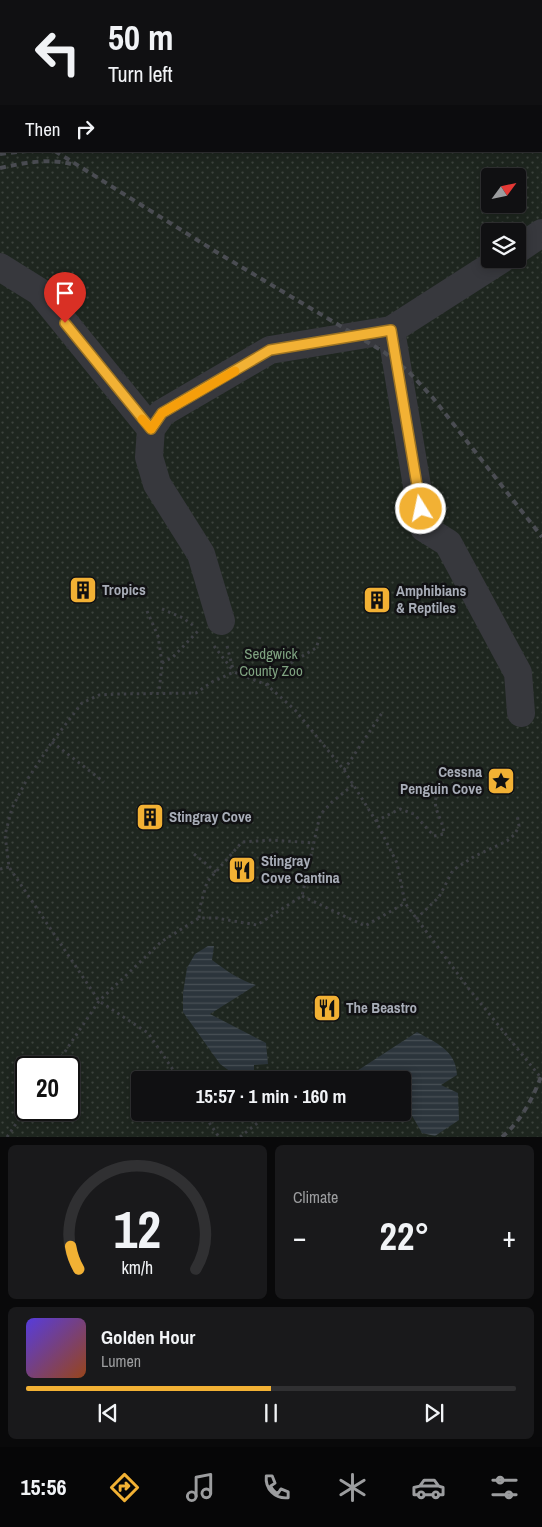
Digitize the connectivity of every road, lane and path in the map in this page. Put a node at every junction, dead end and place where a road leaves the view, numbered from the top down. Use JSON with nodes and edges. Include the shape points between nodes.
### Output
{"nodes":[{"id":1,"x":542,"y":233,"type":"edge"},
{"id":2,"x":526,"y":244,"type":"edge"},
{"id":3,"x":0,"y":267,"type":"edge"},
{"id":4,"x":488,"y":268,"type":"edge"},
{"id":5,"x":391,"y":330,"type":"junction"},
{"id":6,"x":151,"y":429,"type":"junction"},
{"id":7,"x":147,"y":611,"type":"dead end"},
{"id":8,"x":210,"y":626,"type":"joint"},
{"id":9,"x":320,"y":637,"type":"dead end"},
{"id":10,"x":162,"y":663,"type":"junction"},
{"id":11,"x":267,"y":685,"type":"junction"},
{"id":12,"x":159,"y":693,"type":"junction"},
{"id":13,"x":382,"y":713,"type":"dead end"},
{"id":14,"x":521,"y":713,"type":"dead end"},
{"id":15,"x":52,"y":742,"type":"junction"},
{"id":16,"x":344,"y":770,"type":"junction"},
{"id":17,"x":104,"y":782,"type":"dead end"},
{"id":18,"x":353,"y":785,"type":"junction"},
{"id":19,"x":450,"y":790,"type":"dead end"},
{"id":20,"x":517,"y":814,"type":"dead end"},
{"id":21,"x":376,"y":821,"type":"junction"},
{"id":22,"x":314,"y":842,"type":"junction"},
{"id":23,"x":194,"y":854,"type":"dead end"},
{"id":24,"x":9,"y":867,"type":"junction"},
{"id":25,"x":0,"y":869,"type":"edge"},
{"id":26,"x":216,"y":872,"type":"junction"},
{"id":27,"x":302,"y":896,"type":"junction"},
{"id":28,"x":405,"y":903,"type":"junction"},
{"id":29,"x":198,"y":918,"type":"junction"},
{"id":30,"x":416,"y":919,"type":"junction"},
{"id":31,"x":99,"y":1002,"type":"junction"},
{"id":32,"x":62,"y":1056,"type":"edge"},
{"id":33,"x":174,"y":1071,"type":"edge"},
{"id":34,"x":542,"y":1079,"type":"edge"},
{"id":35,"x":18,"y":1121,"type":"edge"},
{"id":36,"x":208,"y":1121,"type":"edge"},
{"id":37,"x":259,"y":1121,"type":"edge"},
{"id":38,"x":7,"y":1137,"type":"edge"},
{"id":39,"x":219,"y":1137,"type":"edge"},
{"id":40,"x":240,"y":1137,"type":"edge"}],
"edges":[{"from":1,"to":2,"type":"lane"},
{"from":3,"to":6,"type":"lane","via":[[40,292]]},
{"from":4,"to":5,"type":"lane"},
{"from":5,"to":6,"type":"lane","via":[[270,350],[162,413]]},
{"from":5,"to":14,"type":"lane","via":[[424,528],[448,542],[518,673]]},
{"from":6,"to":8,"type":"lane","via":[[149,457],[157,484],[201,554]]},
{"from":7,"to":10,"type":"path","via":[[158,636]]},
{"from":8,"to":10,"type":"path"},
{"from":9,"to":11,"type":"path","via":[[316,648],[284,667]]},
{"from":10,"to":12,"type":"path"},
{"from":11,"to":12,"type":"path","via":[[234,672],[196,693]]},
{"from":11,"to":16,"type":"path","via":[[295,710]]},
{"from":12,"to":15,"type":"path","via":[[99,695],[82,703]]},
{"from":13,"to":16,"type":"path"},
{"from":15,"to":17,"type":"path"},
{"from":15,"to":24,"type":"path","via":[[12,808],[5,835]]},
{"from":16,"to":18,"type":"path"},
{"from":18,"to":21,"type":"path"},
{"from":18,"to":22,"type":"path","via":[[320,815]]},
{"from":19,"to":21,"type":"path","via":[[440,791],[435,798],[444,834],[434,836],[414,814],[400,809]]},
{"from":20,"to":30,"type":"path","via":[[519,826],[515,834],[453,870],[439,897]]},
{"from":21,"to":28,"type":"path","via":[[397,863]]},
{"from":22,"to":26,"type":"path","via":[[242,842]]},
{"from":22,"to":27,"type":"path"},
{"from":23,"to":26,"type":"path"},
{"from":24,"to":25,"type":"path"},
{"from":24,"to":31,"type":"path"},
{"from":26,"to":29,"type":"path","via":[[207,882]]},
{"from":27,"to":28,"type":"path","via":[[365,926]]},
{"from":27,"to":29,"type":"path","via":[[257,925]]},
{"from":28,"to":30,"type":"path"},
{"from":29,"to":31,"type":"path","via":[[161,942]]},
{"from":30,"to":34,"type":"path"},
{"from":31,"to":32,"type":"path"},
{"from":31,"to":33,"type":"path","via":[[148,1033]]},
{"from":35,"to":38,"type":"path"},
{"from":36,"to":39,"type":"path"},
{"from":37,"to":40,"type":"path"}]}
